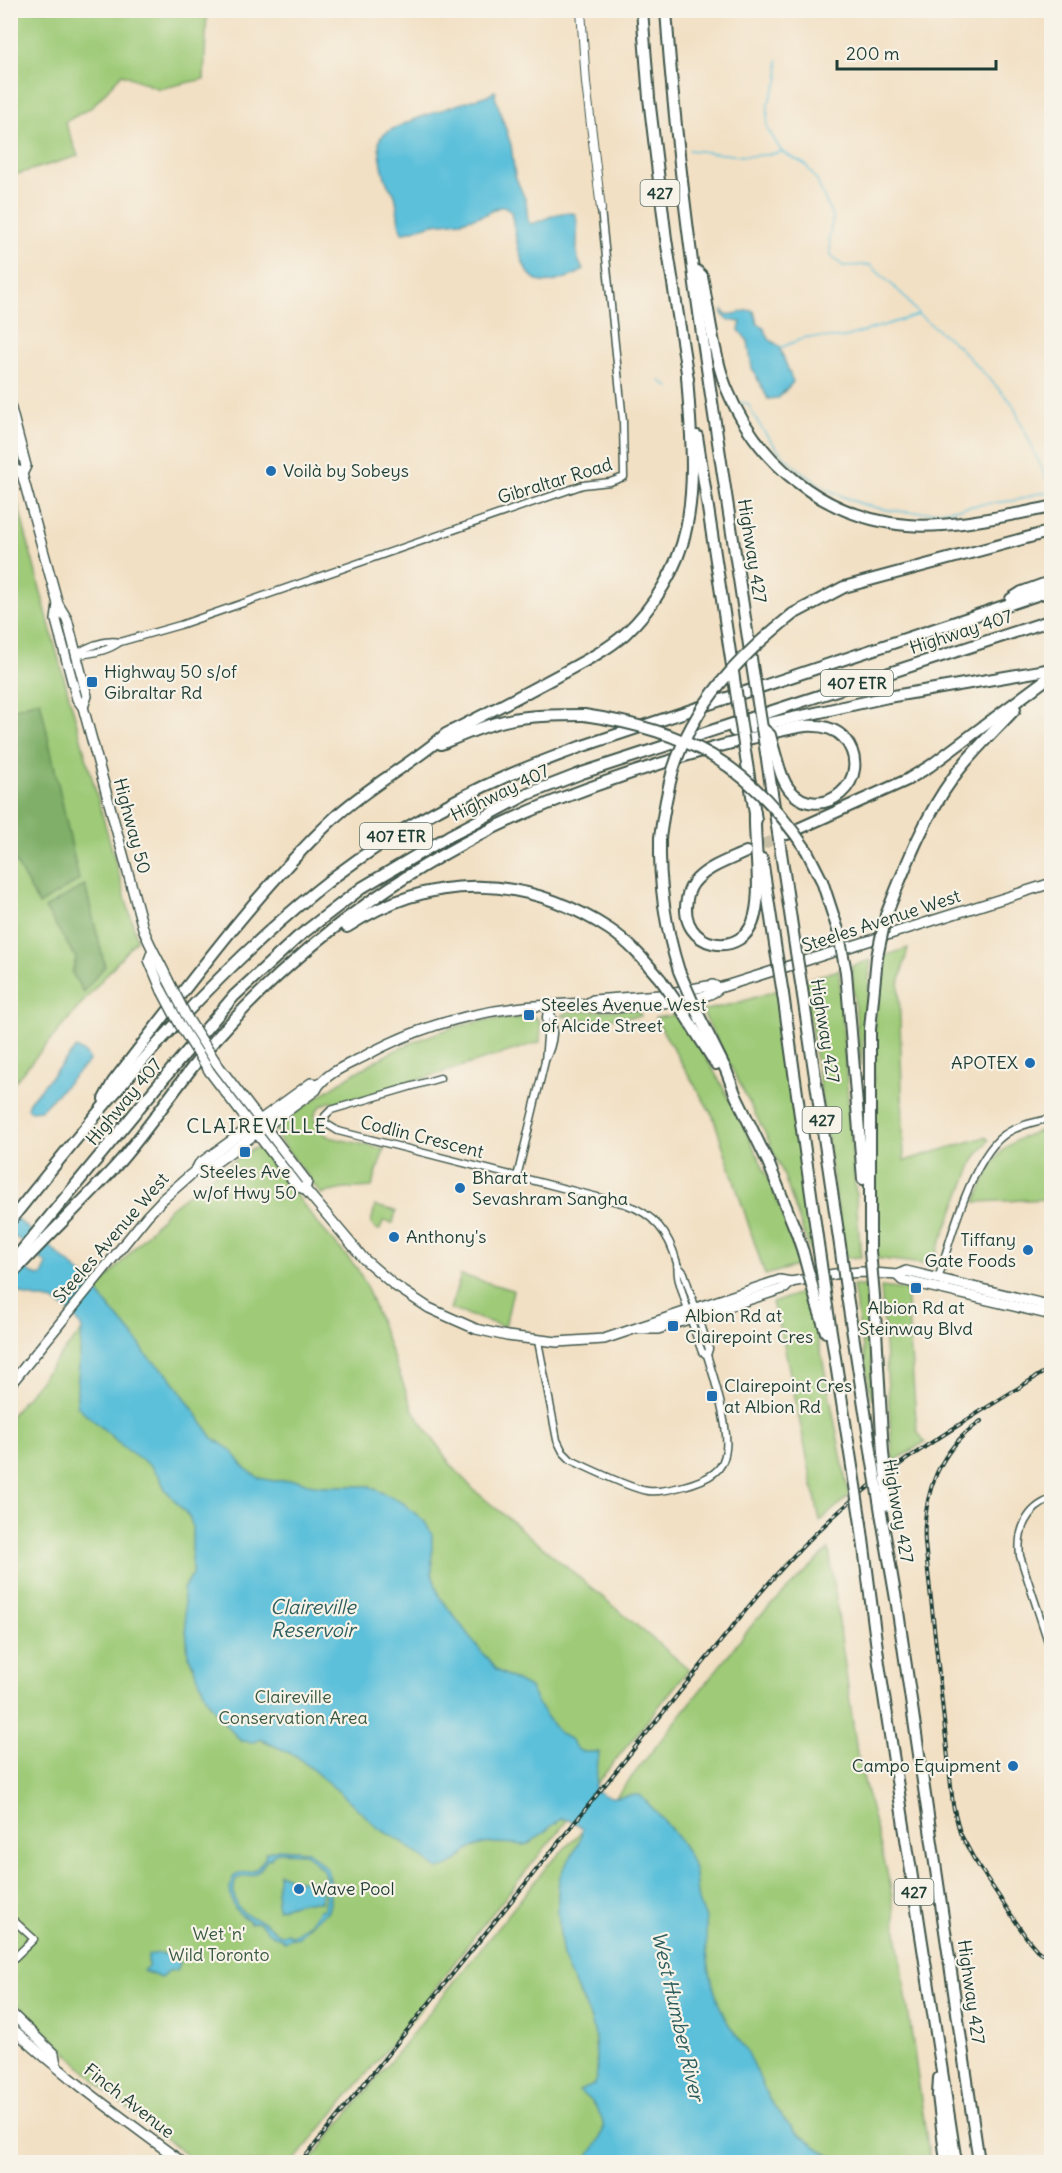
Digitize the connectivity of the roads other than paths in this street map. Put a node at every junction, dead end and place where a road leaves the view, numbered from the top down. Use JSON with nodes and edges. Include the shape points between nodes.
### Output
{"nodes":[{"id":1,"x":581,"y":10,"type":"edge"},
{"id":2,"x":642,"y":10,"type":"edge"},
{"id":3,"x":666,"y":10,"type":"edge"},
{"id":4,"x":600,"y":209,"type":"joint"},
{"id":5,"x":693,"y":268,"type":"junction"},
{"id":6,"x":687,"y":375,"type":"junction"},
{"id":7,"x":11,"y":407,"type":"edge"},
{"id":8,"x":10,"y":454,"type":"edge"},
{"id":9,"x":22,"y":474,"type":"junction"},
{"id":10,"x":1052,"y":507,"type":"edge"},
{"id":11,"x":1052,"y":531,"type":"edge"},
{"id":12,"x":1052,"y":581,"type":"edge"},
{"id":13,"x":1052,"y":590,"type":"edge"},
{"id":14,"x":58,"y":604,"type":"junction"},
{"id":15,"x":999,"y":607,"type":"junction"},
{"id":16,"x":1052,"y":620,"type":"edge"},
{"id":17,"x":76,"y":654,"type":"junction"},
{"id":18,"x":66,"y":657,"type":"junction"},
{"id":19,"x":1052,"y":669,"type":"edge"},
{"id":20,"x":1052,"y":675,"type":"edge"},
{"id":21,"x":1033,"y":688,"type":"junction"},
{"id":22,"x":83,"y":707,"type":"junction"},
{"id":23,"x":663,"y":746,"type":"junction"},
{"id":24,"x":430,"y":748,"type":"junction"},
{"id":25,"x":770,"y":752,"type":"junction"},
{"id":26,"x":755,"y":813,"type":"junction"},
{"id":27,"x":787,"y":834,"type":"tunnel mouth"},
{"id":28,"x":746,"y":852,"type":"tunnel mouth"},
{"id":29,"x":1052,"y":883,"type":"edge"},
{"id":30,"x":308,"y":949,"type":"junction"},
{"id":31,"x":152,"y":952,"type":"junction"},
{"id":32,"x":548,"y":1005,"type":"junction"},
{"id":33,"x":440,"y":1078,"type":"dead end"},
{"id":34,"x":736,"y":1096,"type":"junction"},
{"id":35,"x":98,"y":1111,"type":"junction"},
{"id":36,"x":1052,"y":1118,"type":"edge"},
{"id":37,"x":258,"y":1127,"type":"junction"},
{"id":38,"x":517,"y":1177,"type":"junction"},
{"id":39,"x":10,"y":1221,"type":"edge"},
{"id":40,"x":46,"y":1230,"type":"junction"},
{"id":41,"x":870,"y":1251,"type":"junction"},
{"id":42,"x":10,"y":1265,"type":"edge"},
{"id":43,"x":10,"y":1276,"type":"edge"},
{"id":44,"x":937,"y":1282,"type":"junction"},
{"id":45,"x":822,"y":1302,"type":"junction"},
{"id":46,"x":1052,"y":1306,"type":"edge"},
{"id":47,"x":692,"y":1313,"type":"junction"},
{"id":48,"x":1052,"y":1315,"type":"edge"},
{"id":49,"x":538,"y":1341,"type":"junction"},
{"id":50,"x":10,"y":1385,"type":"edge"},
{"id":51,"x":1052,"y":1499,"type":"edge"},
{"id":52,"x":885,"y":1510,"type":"junction"},
{"id":53,"x":1052,"y":1654,"type":"edge"},
{"id":54,"x":10,"y":1917,"type":"edge"},
{"id":55,"x":10,"y":1962,"type":"edge"},
{"id":56,"x":10,"y":2012,"type":"edge"},
{"id":57,"x":10,"y":2026,"type":"edge"},
{"id":58,"x":940,"y":2063,"type":"junction"},
{"id":59,"x":56,"y":2064,"type":"junction"},
{"id":60,"x":182,"y":2163,"type":"edge"},
{"id":61,"x":946,"y":2163,"type":"edge"},
{"id":62,"x":956,"y":2163,"type":"edge"},
{"id":63,"x":979,"y":2163,"type":"edge"}],
"edges":[{"from":1,"to":4,"type":"street","name":"Gibraltar Road"},
{"from":2,"to":6,"type":"highway","name":"Highway 427","number":"427","via":[[666,239]]},
{"from":3,"to":5,"type":"highway","name":"Highway 427","number":"427","via":[[672,98]]},
{"from":4,"to":17,"type":"street","name":"Gibraltar Road","via":[[623,421],[624,477],[584,485],[180,625],[120,642],[112,640]]},
{"from":5,"to":10,"type":"highway","via":[[702,276],[717,356],[738,411],[758,443],[789,477],[815,496],[874,520],[908,525],[948,524]]},
{"from":5,"to":25,"type":"highway","name":"Highway 427","number":"427","bridge":true,"via":[[762,728],[770,735]]},
{"from":6,"to":24,"type":"highway","via":[[690,502],[678,556],[663,587],[624,635],[586,660],[446,734]]},
{"from":6,"to":26,"type":"highway","name":"Highway 427","number":"427","bridge":true},
{"from":7,"to":9,"type":"main road","name":"Highway 50","via":[[26,466]]},
{"from":8,"to":9,"type":"main road","name":"Highway 50","via":[[14,468]]},
{"from":9,"to":14,"type":"main road","name":"Highway 50"},
{"from":11,"to":34,"type":"highway","bridge":true,"via":[[844,587],[793,614],[758,642],[723,678],[695,720],[674,768],[660,838],[661,894],[669,942],[679,971]]},
{"from":12,"to":15,"type":"highway","via":[[1022,592]]},
{"from":13,"to":15,"type":"highway","name":"Highway 407","number":"407 ETR"},
{"from":14,"to":17,"type":"main road","name":"Highway 50","via":[[67,619]]},
{"from":14,"to":18,"type":"main road","name":"Highway 50","via":[[56,620]]},
{"from":15,"to":35,"type":"highway","name":"Highway 407","number":"407 ETR","via":[[580,747],[508,775],[436,812],[316,891],[239,958]]},
{"from":16,"to":23,"type":"highway","name":"Highway 407","number":"407 ETR"},
{"from":17,"to":18,"type":"street","name":"Gibraltar Road"},
{"from":17,"to":22,"type":"main road","name":"Highway 50","via":[[87,696]]},
{"from":18,"to":22,"type":"main road","name":"Highway 50","via":[[77,699]]},
{"from":19,"to":23,"type":"highway","via":[[888,697]]},
{"from":20,"to":21,"type":"highway"},
{"from":21,"to":27,"type":"highway","via":[[907,780]]},
{"from":21,"to":41,"type":"highway","bridge":true,"via":[[953,777],[924,826],[886,915],[876,957],[870,1029]]},
{"from":22,"to":31,"type":"main road","name":"Highway 50"},
{"from":23,"to":40,"type":"highway","name":"Highway 407","number":"407 ETR","via":[[528,794],[363,887],[298,937],[234,996]]},
{"from":24,"to":35,"type":"highway","via":[[367,790],[303,850],[247,913],[113,1082]]},
{"from":24,"to":41,"type":"highway","bridge":true,"via":[[512,719],[584,715],[673,735],[725,764],[771,803],[807,851],[822,880],[838,930],[846,972]]},
{"from":25,"to":30,"type":"highway","via":[[791,792],[812,802],[824,802],[844,792],[853,774],[853,753],[838,732],[822,726],[803,726],[618,776],[528,811],[420,867]]},
{"from":25,"to":52,"type":"highway","name":"Highway 427","number":"427","bridge":true,"via":[[840,1252],[872,1457]]},
{"from":26,"to":28,"type":"highway","via":[[755,916],[749,931],[736,940],[724,945],[710,943],[696,936],[687,921],[688,891],[710,869]]},
{"from":26,"to":45,"type":"highway","name":"Highway 427","number":"427","bridge":true,"via":[[819,1251]]},
{"from":29,"to":32,"type":"main road","name":"Steeles Avenue West","via":[[719,988],[713,985],[660,995],[592,1000],[587,1004]]},
{"from":30,"to":34,"type":"highway","bridge":true,"via":[[395,901],[437,889],[475,885],[542,896],[578,910],[610,930],[640,956],[682,1010]]},
{"from":30,"to":40,"type":"highway","via":[[238,1015],[196,1062],[116,1166]]},
{"from":31,"to":37,"type":"main road","name":"Highway 50","bridge":true,"via":[[158,956],[188,1019]]},
{"from":31,"to":37,"type":"main road","name":"Highway 50","bridge":true,"via":[[149,960],[180,1025],[210,1072]]},
{"from":32,"to":37,"type":"main road","name":"Steeles Avenue West","via":[[492,1011],[404,1037],[339,1070],[316,1090]]},
{"from":32,"to":38,"type":"street","via":[[553,1016],[553,1037]]},
{"from":33,"to":38,"type":"street","name":"Codlin Crescent","via":[[331,1110],[325,1123],[338,1131]]},
{"from":34,"to":45,"type":"highway","bridge":true,"via":[[768,1162]]},
{"from":35,"to":39,"type":"highway","name":"Highway 407","number":"407 ETR"},
{"from":36,"to":44,"type":"street","via":[[1010,1131],[990,1149],[970,1185]]},
{"from":37,"to":49,"type":"main road","via":[[307,1182],[305,1189],[376,1271],[439,1313],[476,1329]]},
{"from":37,"to":50,"type":"main road","name":"Steeles Avenue West","via":[[199,1164],[155,1207]]},
{"from":38,"to":47,"type":"street","name":"Codlin Crescent","via":[[625,1204],[656,1220],[684,1273]]},
{"from":40,"to":42,"type":"highway","name":"Highway 407","number":"407 ETR"},
{"from":40,"to":43,"type":"highway"},
{"from":41,"to":52,"type":"highway","bridge":true},
{"from":44,"to":46,"type":"main road"},
{"from":44,"to":47,"type":"main road","via":[[902,1280],[897,1275],[835,1274],[791,1282],[780,1280]]},
{"from":44,"to":48,"type":"main road"},
{"from":45,"to":58,"type":"highway","number":"427","bridge":true,"via":[[861,1524]]},
{"from":47,"to":49,"type":"main road","via":[[658,1329],[634,1329],[604,1339]]},
{"from":47,"to":49,"type":"street","name":"Codlin Crescent","via":[[702,1352],[707,1355],[718,1389],[726,1448],[722,1462],[708,1477],[667,1490],[646,1491],[577,1463],[563,1452],[557,1440]]},
{"from":51,"to":53,"type":"street","via":[[1028,1516],[1018,1541]]},
{"from":52,"to":63,"type":"highway","name":"Highway 427","number":"427"},
{"from":54,"to":55,"type":"street","via":[[34,1939]]},
{"from":56,"to":59,"type":"main road","name":"Finch Avenue","via":[[54,2054]]},
{"from":57,"to":59,"type":"main road","name":"Finch Avenue"},
{"from":58,"to":61,"type":"highway","via":[[938,2095]]},
{"from":58,"to":62,"type":"highway","number":"427"},
{"from":59,"to":60,"type":"main road","name":"Finch Avenue"}]}
